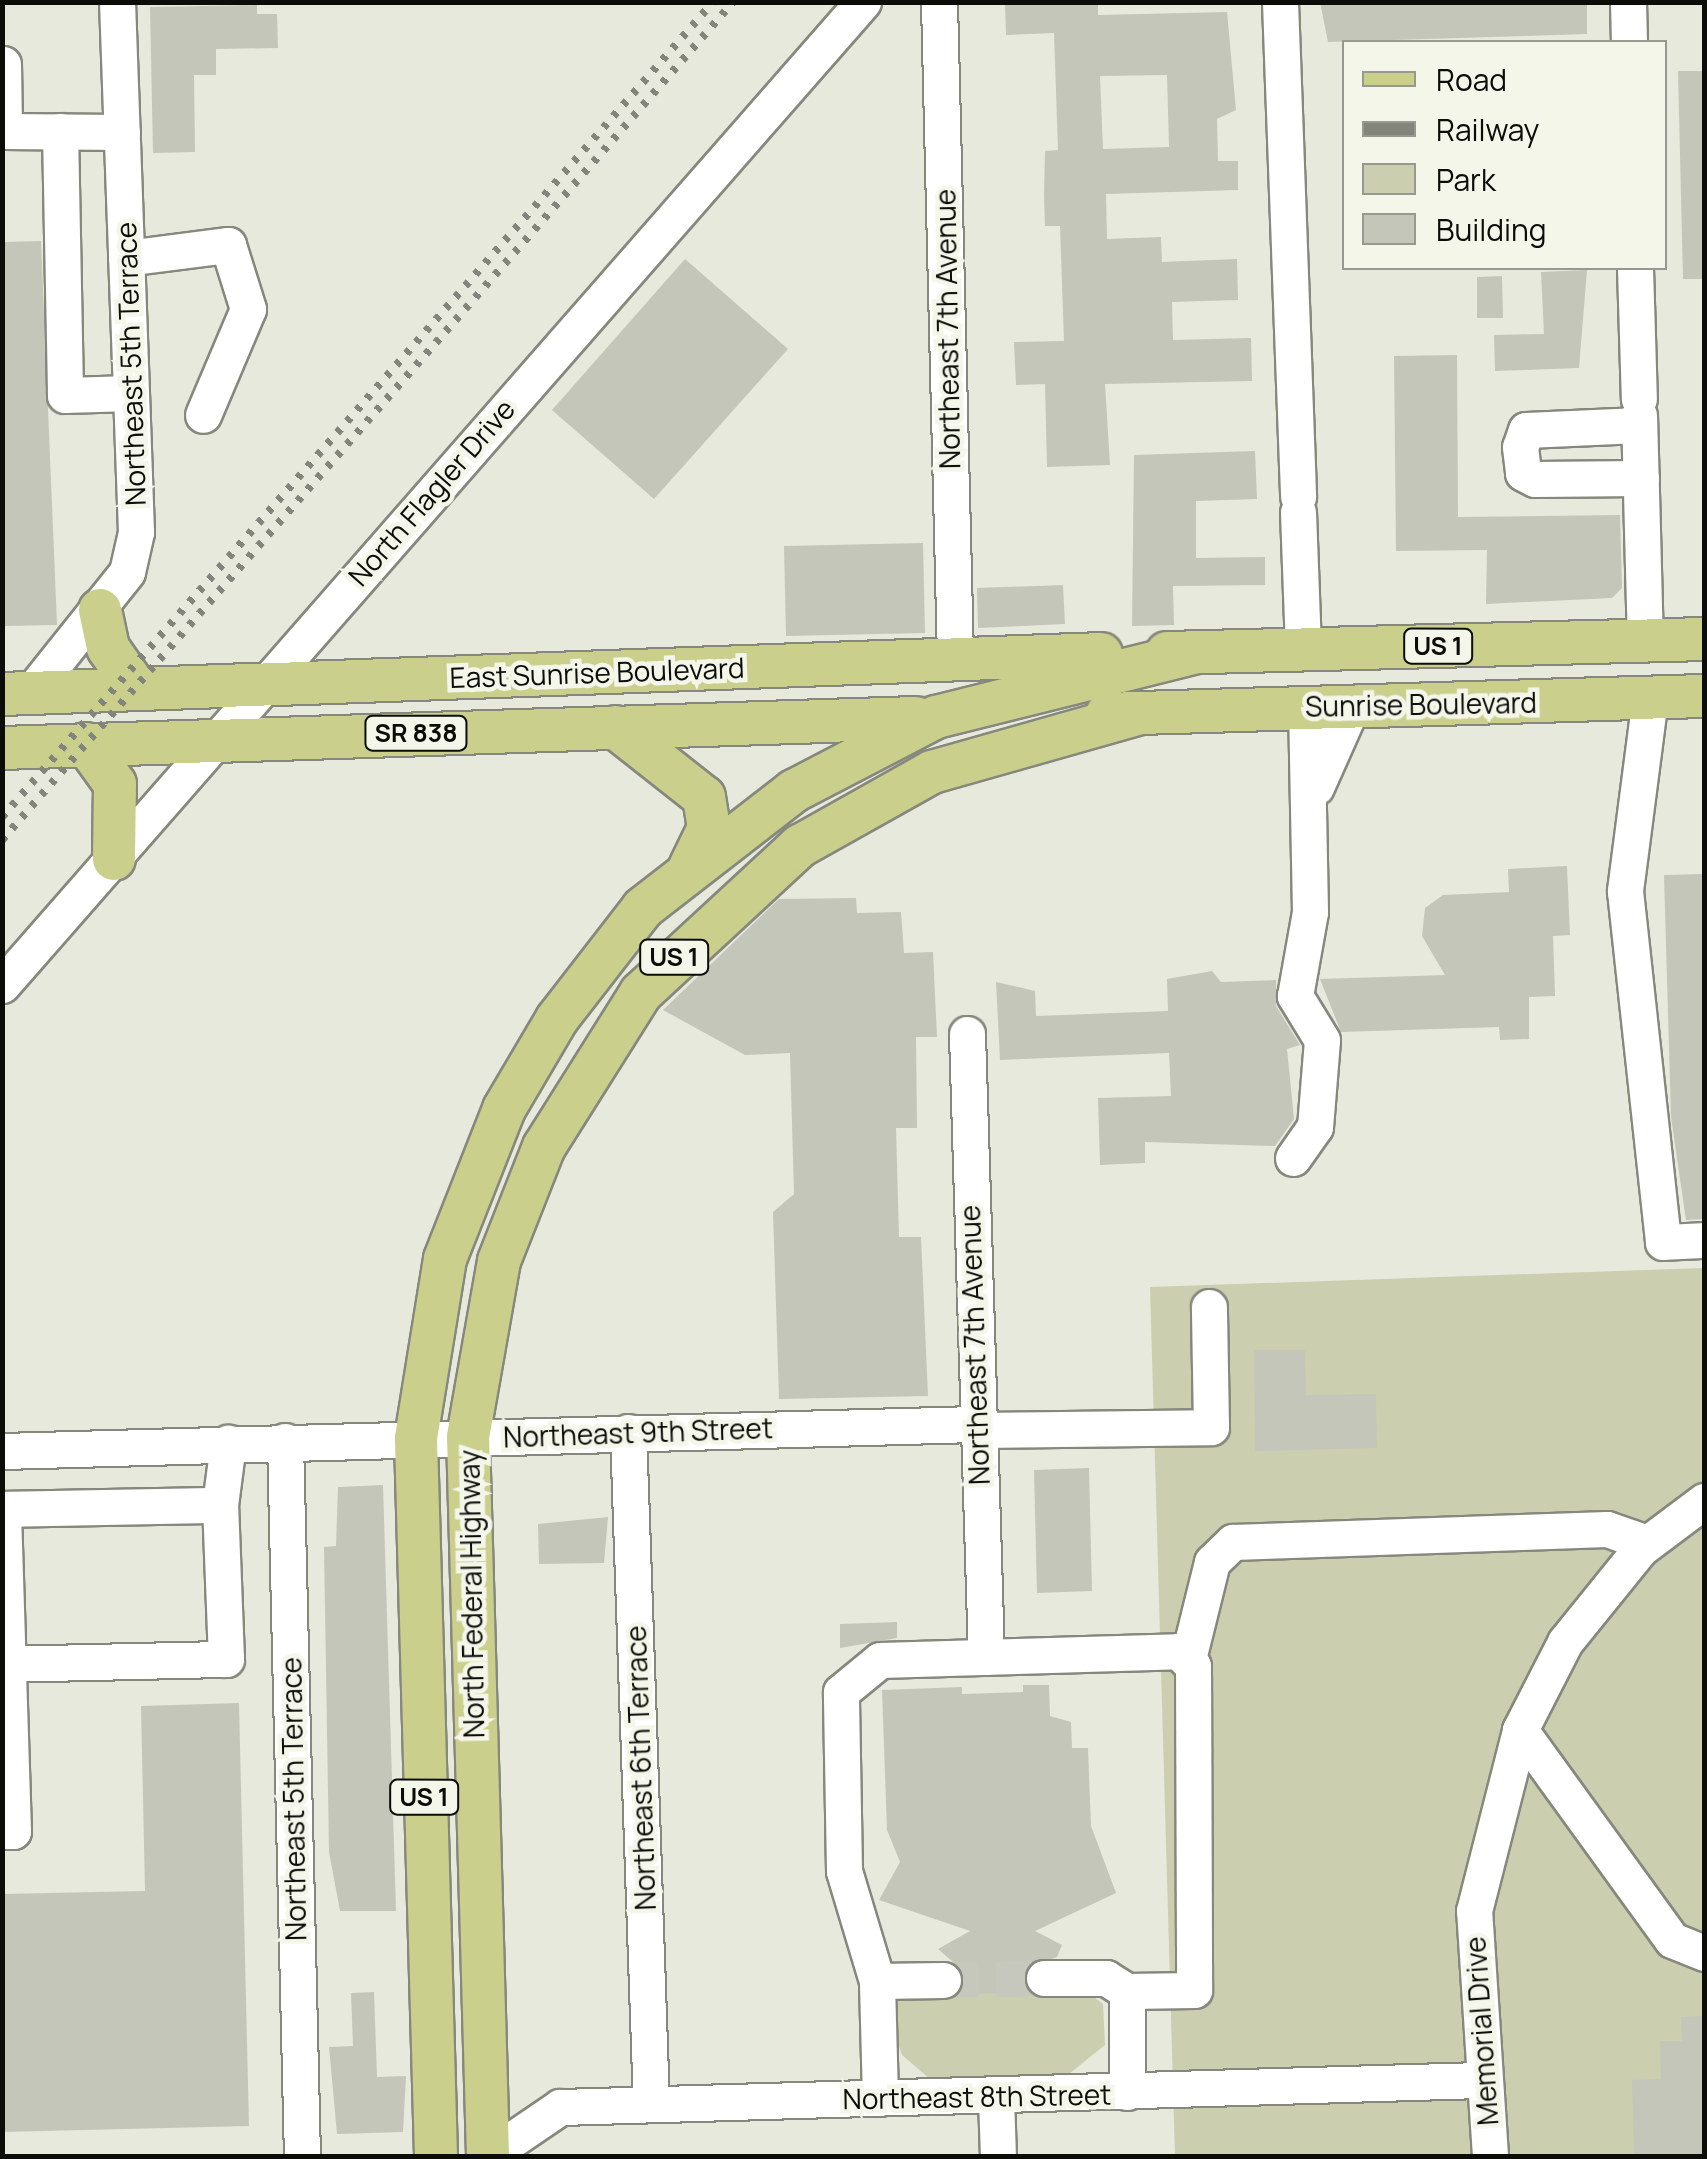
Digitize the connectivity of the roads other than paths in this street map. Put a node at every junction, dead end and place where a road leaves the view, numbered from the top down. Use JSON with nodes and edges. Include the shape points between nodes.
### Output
{"nodes":[{"id":1,"x":117,"y":2,"type":"edge"},
{"id":2,"x":863,"y":2,"type":"edge"},
{"id":3,"x":939,"y":2,"type":"edge"},
{"id":4,"x":1280,"y":2,"type":"edge"},
{"id":5,"x":1628,"y":2,"type":"edge"},
{"id":6,"x":1629,"y":40,"type":"edge"},
{"id":7,"x":3,"y":64,"type":"edge"},
{"id":8,"x":60,"y":131,"type":"junction"},
{"id":9,"x":122,"y":132,"type":"junction"},
{"id":10,"x":126,"y":258,"type":"junction"},
{"id":11,"x":1635,"y":270,"type":"edge"},
{"id":12,"x":131,"y":393,"type":"junction"},
{"id":13,"x":1639,"y":413,"type":"junction"},
{"id":14,"x":203,"y":415,"type":"dead end"},
{"id":15,"x":1641,"y":478,"type":"junction"},
{"id":16,"x":100,"y":610,"type":"junction"},
{"id":17,"x":1704,"y":639,"type":"edge"},
{"id":18,"x":1645,"y":641,"type":"junction"},
{"id":19,"x":1303,"y":650,"type":"junction"},
{"id":20,"x":1704,"y":652,"type":"edge"},
{"id":21,"x":1192,"y":653,"type":"junction"},
{"id":22,"x":955,"y":655,"type":"junction"},
{"id":23,"x":262,"y":684,"type":"junction"},
{"id":24,"x":136,"y":688,"type":"junction"},
{"id":25,"x":1704,"y":696,"type":"edge"},
{"id":26,"x":1650,"y":698,"type":"junction"},
{"id":27,"x":12,"y":701,"type":"edge"},
{"id":28,"x":1352,"y":706,"type":"junction"},
{"id":29,"x":1306,"y":707,"type":"junction"},
{"id":30,"x":1137,"y":714,"type":"junction"},
{"id":31,"x":936,"y":717,"type":"junction"},
{"id":32,"x":615,"y":727,"type":"junction"},
{"id":33,"x":218,"y":740,"type":"junction"},
{"id":34,"x":86,"y":744,"type":"junction"},
{"id":35,"x":2,"y":748,"type":"edge"},
{"id":36,"x":1314,"y":773,"type":"junction"},
{"id":37,"x":114,"y":859,"type":"junction"},
{"id":38,"x":688,"y":870,"type":"junction"},
{"id":39,"x":2,"y":985,"type":"edge"},
{"id":40,"x":967,"y":1034,"type":"dead end"},
{"id":41,"x":1293,"y":1158,"type":"dead end"},
{"id":42,"x":1704,"y":1240,"type":"edge"},
{"id":43,"x":1210,"y":1308,"type":"dead end"},
{"id":44,"x":975,"y":1427,"type":"junction"},
{"id":45,"x":628,"y":1432,"type":"junction"},
{"id":46,"x":468,"y":1437,"type":"junction"},
{"id":47,"x":416,"y":1438,"type":"junction"},
{"id":48,"x":284,"y":1441,"type":"junction"},
{"id":49,"x":228,"y":1443,"type":"junction"},
{"id":50,"x":2,"y":1451,"type":"edge"},
{"id":51,"x":1704,"y":1500,"type":"edge"},
{"id":52,"x":220,"y":1505,"type":"junction"},
{"id":53,"x":3,"y":1510,"type":"edge"},
{"id":54,"x":1647,"y":1543,"type":"junction"},
{"id":55,"x":1188,"y":1656,"type":"junction"},
{"id":56,"x":986,"y":1657,"type":"junction"},
{"id":57,"x":7,"y":1664,"type":"edge"},
{"id":58,"x":1520,"y":1730,"type":"junction"},
{"id":59,"x":2,"y":1831,"type":"edge"},
{"id":60,"x":1704,"y":1953,"type":"edge"},
{"id":61,"x":1044,"y":1978,"type":"tunnel mouth"},
{"id":62,"x":943,"y":1980,"type":"tunnel mouth"},
{"id":63,"x":877,"y":1981,"type":"junction"},
{"id":64,"x":1127,"y":1990,"type":"junction"},
{"id":65,"x":1482,"y":2080,"type":"junction"},
{"id":66,"x":1127,"y":2092,"type":"junction"},
{"id":67,"x":880,"y":2098,"type":"junction"},
{"id":68,"x":996,"y":2098,"type":"junction"},
{"id":69,"x":651,"y":2104,"type":"junction"},
{"id":70,"x":302,"y":2156,"type":"edge"},
{"id":71,"x":436,"y":2156,"type":"edge"},
{"id":72,"x":486,"y":2156,"type":"edge"},
{"id":73,"x":998,"y":2156,"type":"edge"},
{"id":74,"x":1490,"y":2156,"type":"edge"}],
"edges":[{"from":1,"to":9,"type":"street","name":"Northeast 5th Terrace"},
{"from":2,"to":23,"type":"street","name":"North Flagler Drive"},
{"from":3,"to":22,"type":"street","name":"Northeast 7th Avenue"},
{"from":4,"to":19,"type":"street"},
{"from":5,"to":6,"type":"street"},
{"from":7,"to":8,"type":"street","via":[[4,130]]},
{"from":8,"to":9,"type":"street"},
{"from":8,"to":12,"type":"street","via":[[66,395]]},
{"from":9,"to":10,"type":"street","name":"Northeast 5th Terrace"},
{"from":10,"to":12,"type":"street","name":"Northeast 5th Terrace"},
{"from":10,"to":14,"type":"street","via":[[228,245],[248,309]]},
{"from":11,"to":13,"type":"street"},
{"from":12,"to":16,"type":"street","name":"Northeast 5th Terrace","via":[[136,532],[127,572]]},
{"from":13,"to":15,"type":"street"},
{"from":13,"to":15,"type":"street","via":[[1526,430],[1520,447],[1522,472],[1535,479]]},
{"from":15,"to":18,"type":"street"},
{"from":16,"to":24,"type":"main road","via":[[108,648]]},
{"from":16,"to":27,"type":"street","name":"Northeast 5th Terrace"},
{"from":17,"to":18,"type":"main road","name":"Sunrise Boulevard","number":"US 1"},
{"from":18,"to":19,"type":"main road","name":"Sunrise Boulevard","number":"US 1"},
{"from":19,"to":21,"type":"main road","name":"Sunrise Boulevard","number":"US 1"},
{"from":20,"to":26,"type":"main road"},
{"from":21,"to":22,"type":"main road","name":"East Sunrise Boulevard","number":"SR 838"},
{"from":21,"to":31,"type":"main road"},
{"from":22,"to":23,"type":"main road","name":"East Sunrise Boulevard","number":"SR 838"},
{"from":23,"to":24,"type":"main road","name":"East Sunrise Boulevard","number":"SR 838"},
{"from":23,"to":33,"type":"street","name":"North Flagler Drive"},
{"from":24,"to":27,"type":"main road","name":"East Sunrise Boulevard","number":"SR 838"},
{"from":25,"to":26,"type":"main road","name":"Sunrise Boulevard","number":"US 1"},
{"from":26,"to":28,"type":"main road","name":"Sunrise Boulevard","number":"US 1"},
{"from":26,"to":42,"type":"street","via":[[1626,868],[1653,1008],[1663,1242]]},
{"from":28,"to":29,"type":"main road","name":"Sunrise Boulevard","number":"US 1"},
{"from":28,"to":36,"type":"street"},
{"from":29,"to":30,"type":"main road","name":"Sunrise Boulevard","number":"US 1"},
{"from":29,"to":36,"type":"street"},
{"from":30,"to":31,"type":"main road","name":"East Sunrise Boulevard","number":"SR 838"},
{"from":30,"to":46,"type":"main road","name":"North Federal Highway","number":"US 1","via":[[996,748],[865,805],[742,890],[678,952],[572,1095],[518,1206],[485,1318]]},
{"from":31,"to":32,"type":"main road","name":"East Sunrise Boulevard","number":"SR 838"},
{"from":31,"to":38,"type":"main road","name":"North Federal Highway","number":"US 1","via":[[794,790]]},
{"from":32,"to":33,"type":"main road","name":"East Sunrise Boulevard","number":"SR 838"},
{"from":32,"to":38,"type":"main road","via":[[704,798],[709,828]]},
{"from":33,"to":34,"type":"main road","name":"East Sunrise Boulevard","number":"SR 838"},
{"from":33,"to":37,"type":"street","name":"North Flagler Drive"},
{"from":34,"to":35,"type":"main road","name":"East Sunrise Boulevard","number":"SR 838"},
{"from":34,"to":37,"type":"main road","via":[[115,784]]},
{"from":36,"to":41,"type":"street","via":[[1310,912],[1295,996],[1322,1040],[1315,1127]]},
{"from":37,"to":39,"type":"street","name":"North Flagler Drive"},
{"from":38,"to":47,"type":"main road","name":"North Federal Highway","number":"US 1","via":[[584,980],[496,1126],[445,1258]]},
{"from":40,"to":44,"type":"street","name":"Northeast 7th Avenue"},
{"from":43,"to":44,"type":"street","name":"Northeast 9th Street","via":[[1211,1427]]},
{"from":44,"to":45,"type":"street","name":"Northeast 9th Street"},
{"from":44,"to":56,"type":"street","name":"Northeast 7th Avenue"},
{"from":45,"to":46,"type":"street","name":"Northeast 9th Street"},
{"from":45,"to":69,"type":"street","name":"Northeast 6th Terrace"},
{"from":46,"to":47,"type":"street","name":"Northeast 9th Street"},
{"from":46,"to":72,"type":"main road","name":"North Federal Highway","number":"US 1"},
{"from":47,"to":48,"type":"street","name":"Northeast 9th Street"},
{"from":47,"to":71,"type":"main road","name":"North Federal Highway","number":"US 1"},
{"from":48,"to":49,"type":"street","name":"Northeast 9th Street"},
{"from":48,"to":70,"type":"street","name":"Northeast 5th Terrace"},
{"from":49,"to":50,"type":"street","name":"Northeast 9th Street"},
{"from":49,"to":52,"type":"street"},
{"from":51,"to":54,"type":"street","name":"Memorial Drive"},
{"from":52,"to":53,"type":"street"},
{"from":52,"to":57,"type":"street","via":[[226,1659]]},
{"from":53,"to":57,"type":"street"},
{"from":54,"to":55,"type":"street","via":[[1606,1528],[1233,1542],[1212,1562]]},
{"from":54,"to":58,"type":"street","name":"Memorial Drive","via":[[1565,1642]]},
{"from":55,"to":56,"type":"street"},
{"from":55,"to":64,"type":"street","via":[[1194,1990]]},
{"from":56,"to":63,"type":"street","via":[[880,1660],[841,1692],[844,1871]]},
{"from":57,"to":59,"type":"street","via":[[13,1831]]},
{"from":58,"to":60,"type":"street","via":[[1672,1940]]},
{"from":58,"to":65,"type":"street","name":"Memorial Drive","via":[[1474,1911]]},
{"from":61,"to":64,"type":"street","via":[[1106,1978]]},
{"from":62,"to":63,"type":"street"},
{"from":63,"to":67,"type":"street"},
{"from":64,"to":66,"type":"street"},
{"from":65,"to":66,"type":"street","name":"Northeast 8th Street"},
{"from":65,"to":74,"type":"street","name":"Memorial Drive"},
{"from":66,"to":68,"type":"street","name":"Northeast 8th Street"},
{"from":67,"to":68,"type":"street","name":"Northeast 8th Street"},
{"from":67,"to":69,"type":"street","name":"Northeast 8th Street"},
{"from":68,"to":73,"type":"street"},
{"from":69,"to":72,"type":"street","name":"Northeast 8th Street","via":[[560,2107]]}]}
